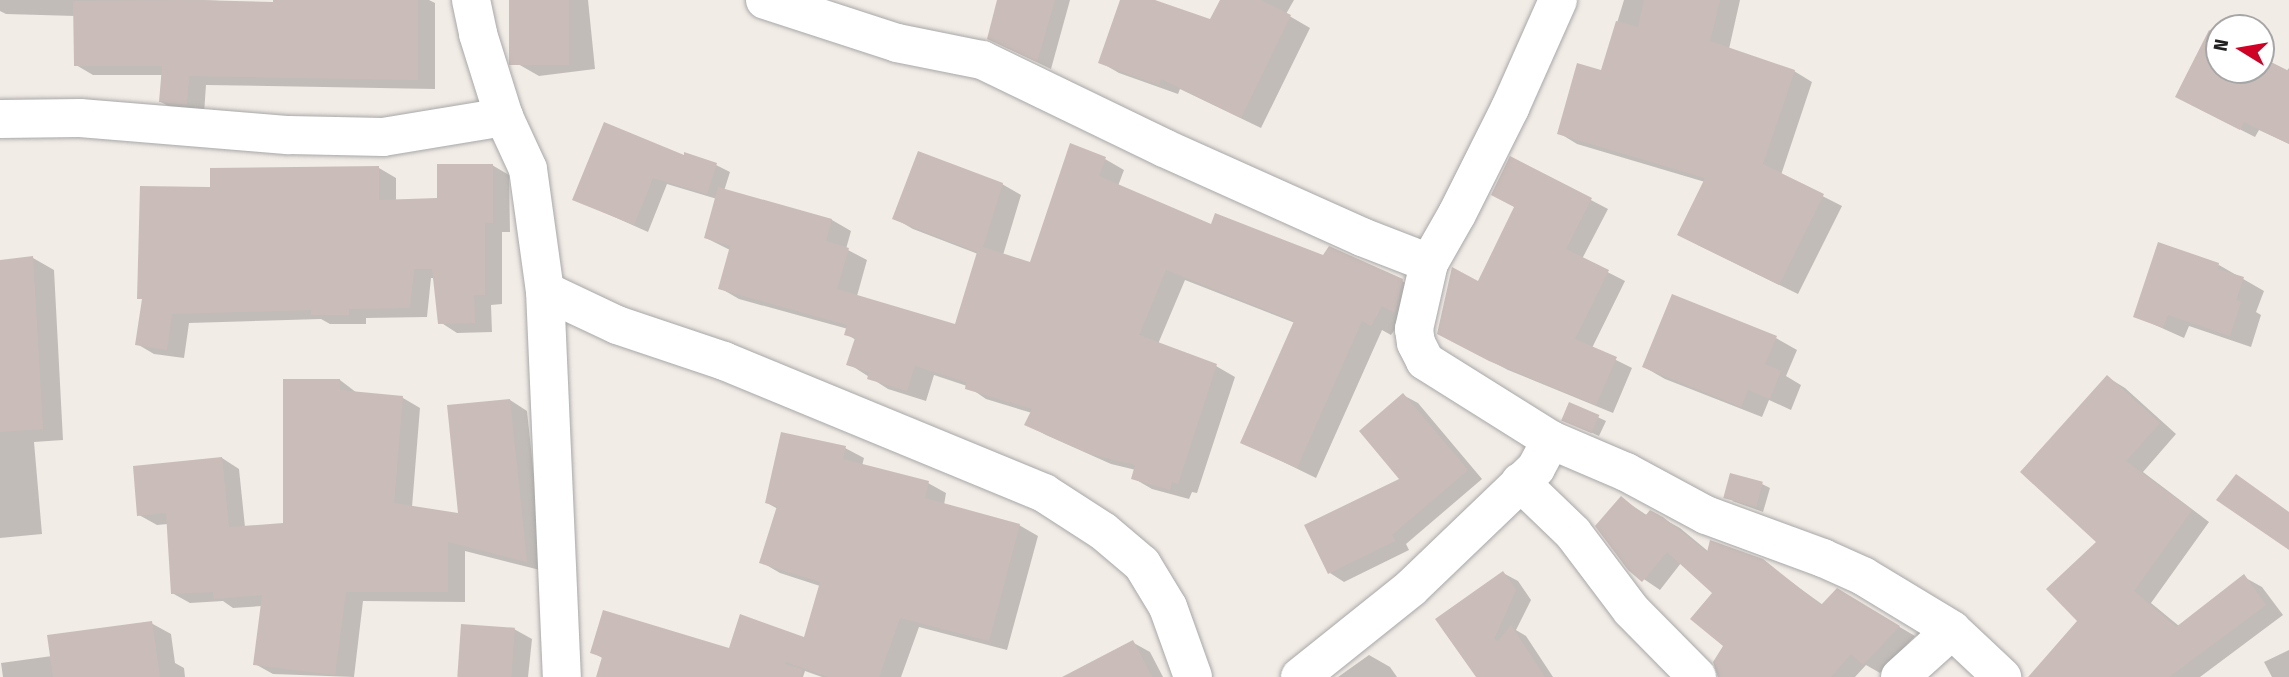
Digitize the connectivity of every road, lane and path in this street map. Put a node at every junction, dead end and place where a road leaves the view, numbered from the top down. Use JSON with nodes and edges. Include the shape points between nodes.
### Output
{"nodes":[{"id":1,"x":471,"y":0,"type":"edge"},
{"id":2,"x":765,"y":0,"type":"edge"},
{"id":3,"x":1558,"y":0,"type":"edge"},
{"id":4,"x":503,"y":117,"type":"junction"},
{"id":5,"x":0,"y":119,"type":"edge"},
{"id":6,"x":1429,"y":263,"type":"junction"},
{"id":7,"x":545,"y":291,"type":"junction"},
{"id":8,"x":1551,"y":440,"type":"junction"},
{"id":9,"x":1520,"y":482,"type":"junction"},
{"id":10,"x":1952,"y":631,"type":"junction"},
{"id":11,"x":562,"y":677,"type":"edge"},
{"id":12,"x":1193,"y":677,"type":"edge"},
{"id":13,"x":1300,"y":677,"type":"edge"},
{"id":14,"x":1697,"y":677,"type":"edge"},
{"id":15,"x":1900,"y":677,"type":"edge"},
{"id":16,"x":2002,"y":677,"type":"edge"}],
"edges":[{"from":1,"to":4,"type":"street"},
{"from":2,"to":6,"type":"street","via":[[897,43],[982,60],[1177,154]]},
{"from":3,"to":6,"type":"street","via":[[1510,108]]},
{"from":4,"to":5,"type":"street","via":[[383,137],[289,135],[80,118]]},
{"from":4,"to":7,"type":"street","via":[[528,169]]},
{"from":6,"to":8,"type":"street","via":[[1414,329],[1425,361]]},
{"from":7,"to":11,"type":"street"},
{"from":7,"to":12,"type":"street","via":[[617,325],[724,361],[1044,493],[1103,531],[1142,564],[1168,607]]},
{"from":8,"to":9,"type":"street","via":[[1535,468]]},
{"from":8,"to":10,"type":"street","via":[[1626,472],[1706,515],[1863,576]]},
{"from":9,"to":13,"type":"street","via":[[1411,589]]},
{"from":9,"to":14,"type":"street","via":[[1573,533],[1631,610]]},
{"from":10,"to":15,"type":"street"},
{"from":10,"to":16,"type":"street"}]}
